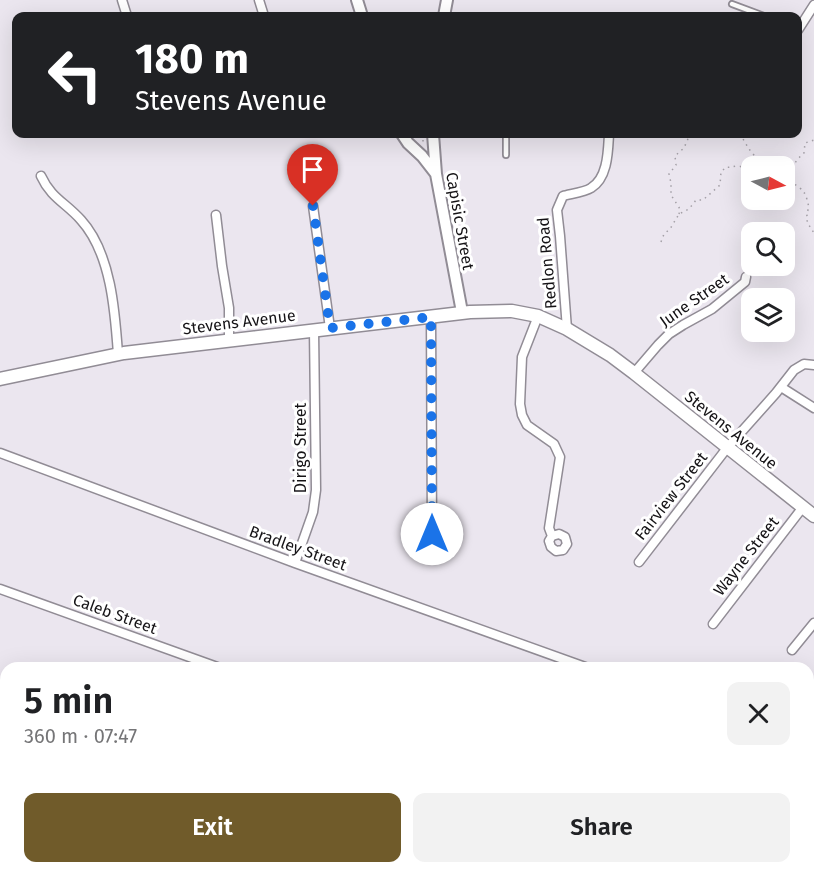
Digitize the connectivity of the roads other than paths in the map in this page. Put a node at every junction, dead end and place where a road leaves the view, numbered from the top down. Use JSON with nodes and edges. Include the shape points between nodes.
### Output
{"nodes":[{"id":1,"x":732,"y":4,"type":"dead end"},
{"id":2,"x":814,"y":5,"type":"edge"},
{"id":3,"x":753,"y":12,"type":"edge"},
{"id":4,"x":802,"y":24,"type":"edge"},
{"id":5,"x":405,"y":138,"type":"edge"},
{"id":6,"x":433,"y":138,"type":"edge"},
{"id":7,"x":506,"y":138,"type":"edge"},
{"id":8,"x":609,"y":138,"type":"edge"},
{"id":9,"x":506,"y":154,"type":"dead end"},
{"id":10,"x":436,"y":174,"type":"junction"},
{"id":11,"x":41,"y":176,"type":"dead end"},
{"id":12,"x":313,"y":206,"type":"dead end"},
{"id":13,"x":216,"y":215,"type":"dead end"},
{"id":14,"x":746,"y":277,"type":"dead end"},
{"id":15,"x":462,"y":312,"type":"junction"},
{"id":16,"x":538,"y":316,"type":"junction"},
{"id":17,"x":431,"y":317,"type":"junction"},
{"id":18,"x":330,"y":328,"type":"junction"},
{"id":19,"x":567,"y":329,"type":"junction"},
{"id":20,"x":314,"y":330,"type":"junction"},
{"id":21,"x":229,"y":340,"type":"junction"},
{"id":22,"x":118,"y":354,"type":"junction"},
{"id":23,"x":814,"y":364,"type":"edge"},
{"id":24,"x":634,"y":373,"type":"junction"},
{"id":25,"x":0,"y":379,"type":"edge"},
{"id":26,"x":780,"y":387,"type":"junction"},
{"id":27,"x":814,"y":408,"type":"edge"},
{"id":28,"x":727,"y":448,"type":"junction"},
{"id":29,"x":0,"y":453,"type":"edge"},
{"id":30,"x":802,"y":507,"type":"junction"},
{"id":31,"x":814,"y":516,"type":"edge"},
{"id":32,"x":432,"y":534,"type":"dead end"},
{"id":33,"x":552,"y":536,"type":"dead end"},
{"id":34,"x":639,"y":562,"type":"dead end"},
{"id":35,"x":295,"y":563,"type":"junction"},
{"id":36,"x":0,"y":589,"type":"edge"},
{"id":37,"x":814,"y":623,"type":"edge"},
{"id":38,"x":713,"y":624,"type":"dead end"},
{"id":39,"x":792,"y":650,"type":"dead end"},
{"id":40,"x":203,"y":662,"type":"edge"},
{"id":41,"x":571,"y":662,"type":"edge"}],
"edges":[{"from":1,"to":3,"type":"lane"},
{"from":2,"to":4,"type":"street"},
{"from":5,"to":10,"type":"street"},
{"from":6,"to":10,"type":"street","name":"Capisic Street"},
{"from":7,"to":9,"type":"lane"},
{"from":8,"to":19,"type":"street","name":"Redlon Road","via":[[603,176],[592,188],[562,196],[556,210]]},
{"from":10,"to":15,"type":"street","name":"Capisic Street"},
{"from":11,"to":22,"type":"street","via":[[56,198],[81,219],[100,251],[110,286]]},
{"from":12,"to":18,"type":"street"},
{"from":13,"to":21,"type":"street","via":[[229,308]]},
{"from":14,"to":24,"type":"street","name":"June Street","via":[[712,309],[669,334]]},
{"from":15,"to":16,"type":"main road","name":"Stevens Avenue","via":[[512,311]]},
{"from":15,"to":17,"type":"main road","name":"Stevens Avenue"},
{"from":16,"to":19,"type":"main road","name":"Stevens Avenue"},
{"from":16,"to":33,"type":"street","via":[[522,357],[520,404],[527,425],[554,444],[560,457],[549,526]]},
{"from":17,"to":18,"type":"main road","name":"Stevens Avenue"},
{"from":17,"to":32,"type":"street"},
{"from":18,"to":20,"type":"main road","name":"Stevens Avenue"},
{"from":19,"to":24,"type":"main road","name":"Stevens Avenue"},
{"from":20,"to":21,"type":"main road","name":"Stevens Avenue"},
{"from":20,"to":35,"type":"street","name":"Dirigo Street","via":[[316,490],[313,512]]},
{"from":21,"to":22,"type":"main road","name":"Stevens Avenue"},
{"from":22,"to":25,"type":"main road","name":"Stevens Avenue"},
{"from":23,"to":26,"type":"street","name":"Fairview Street","via":[[796,368]]},
{"from":24,"to":28,"type":"main road","name":"Stevens Avenue"},
{"from":26,"to":27,"type":"street"},
{"from":26,"to":28,"type":"street","name":"Fairview Street"},
{"from":28,"to":30,"type":"main road","name":"Stevens Avenue"},
{"from":28,"to":34,"type":"street","name":"Fairview Street"},
{"from":29,"to":35,"type":"street","name":"Bradley Street"},
{"from":30,"to":31,"type":"main road","name":"Stevens Avenue"},
{"from":30,"to":38,"type":"street","name":"Wayne Street"},
{"from":35,"to":41,"type":"street","name":"Bradley Street"},
{"from":36,"to":40,"type":"street","name":"Caleb Street"},
{"from":37,"to":39,"type":"street"}]}
